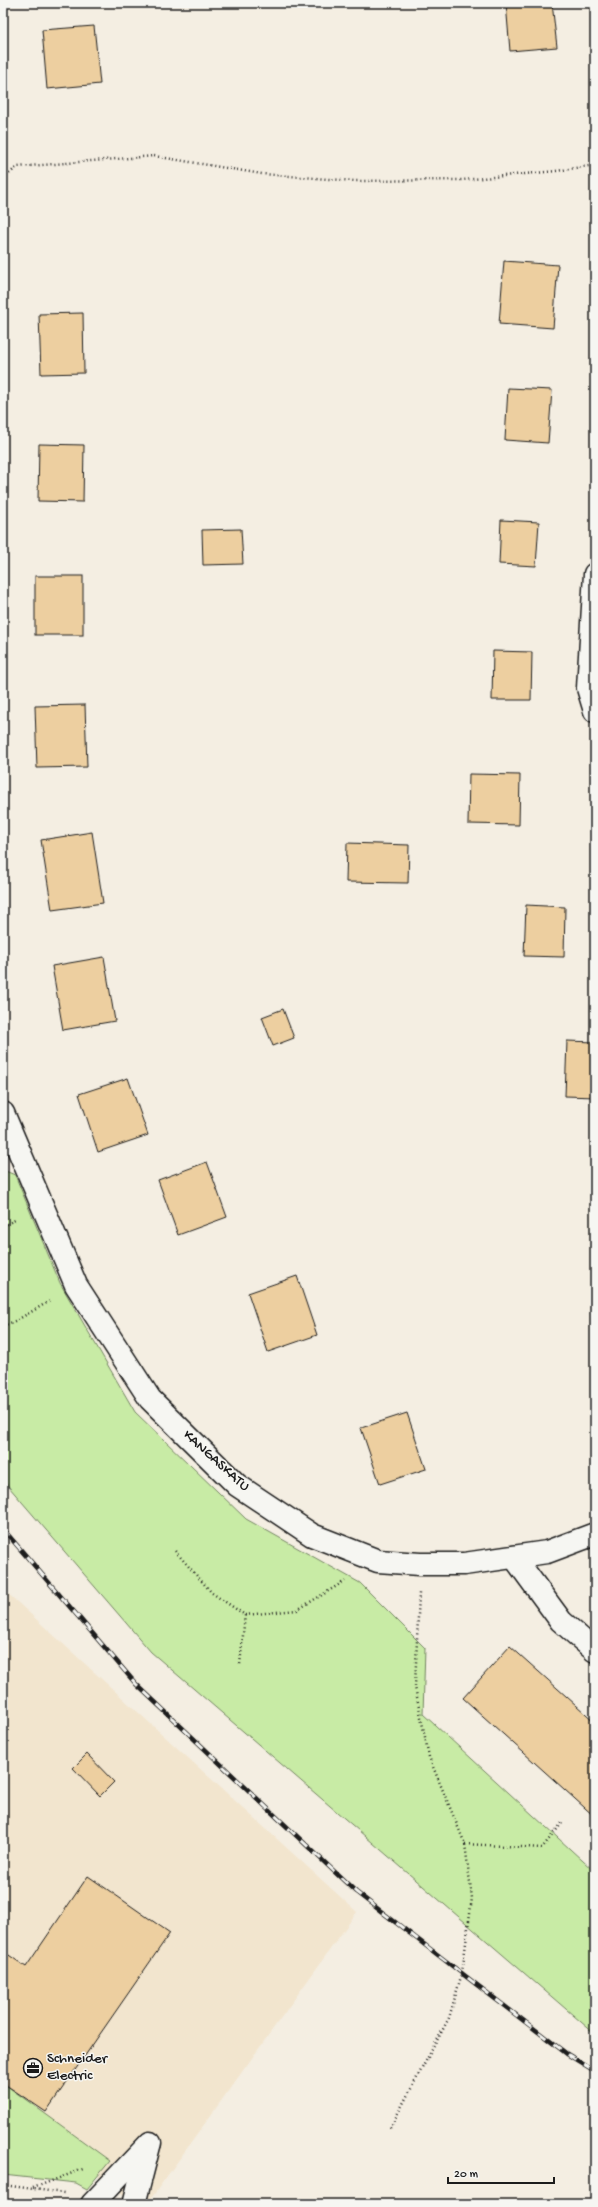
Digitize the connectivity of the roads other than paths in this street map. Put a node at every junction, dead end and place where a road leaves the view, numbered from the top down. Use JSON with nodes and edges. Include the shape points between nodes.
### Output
{"nodes":[{"id":1,"x":595,"y":574,"type":"edge"},
{"id":2,"x":595,"y":711,"type":"edge"},
{"id":3,"x":3,"y":1113,"type":"edge"},
{"id":4,"x":595,"y":1534,"type":"edge"},
{"id":5,"x":514,"y":1556,"type":"junction"},
{"id":6,"x":595,"y":1651,"type":"edge"},
{"id":7,"x":92,"y":2204,"type":"edge"},
{"id":8,"x":134,"y":2204,"type":"edge"}],
"edges":[{"from":1,"to":2,"type":"street","via":[[588,688]]},
{"from":3,"to":5,"type":"street","name":"KANGASKATU","via":[[76,1285],[150,1400],[237,1484],[312,1535],[378,1561],[464,1564]]},
{"from":4,"to":5,"type":"street","name":"KANGASKATU","via":[[547,1552]]},
{"from":5,"to":6,"type":"street","via":[[561,1621]]},
{"from":7,"to":8,"type":"street","via":[[150,2143]]}]}
